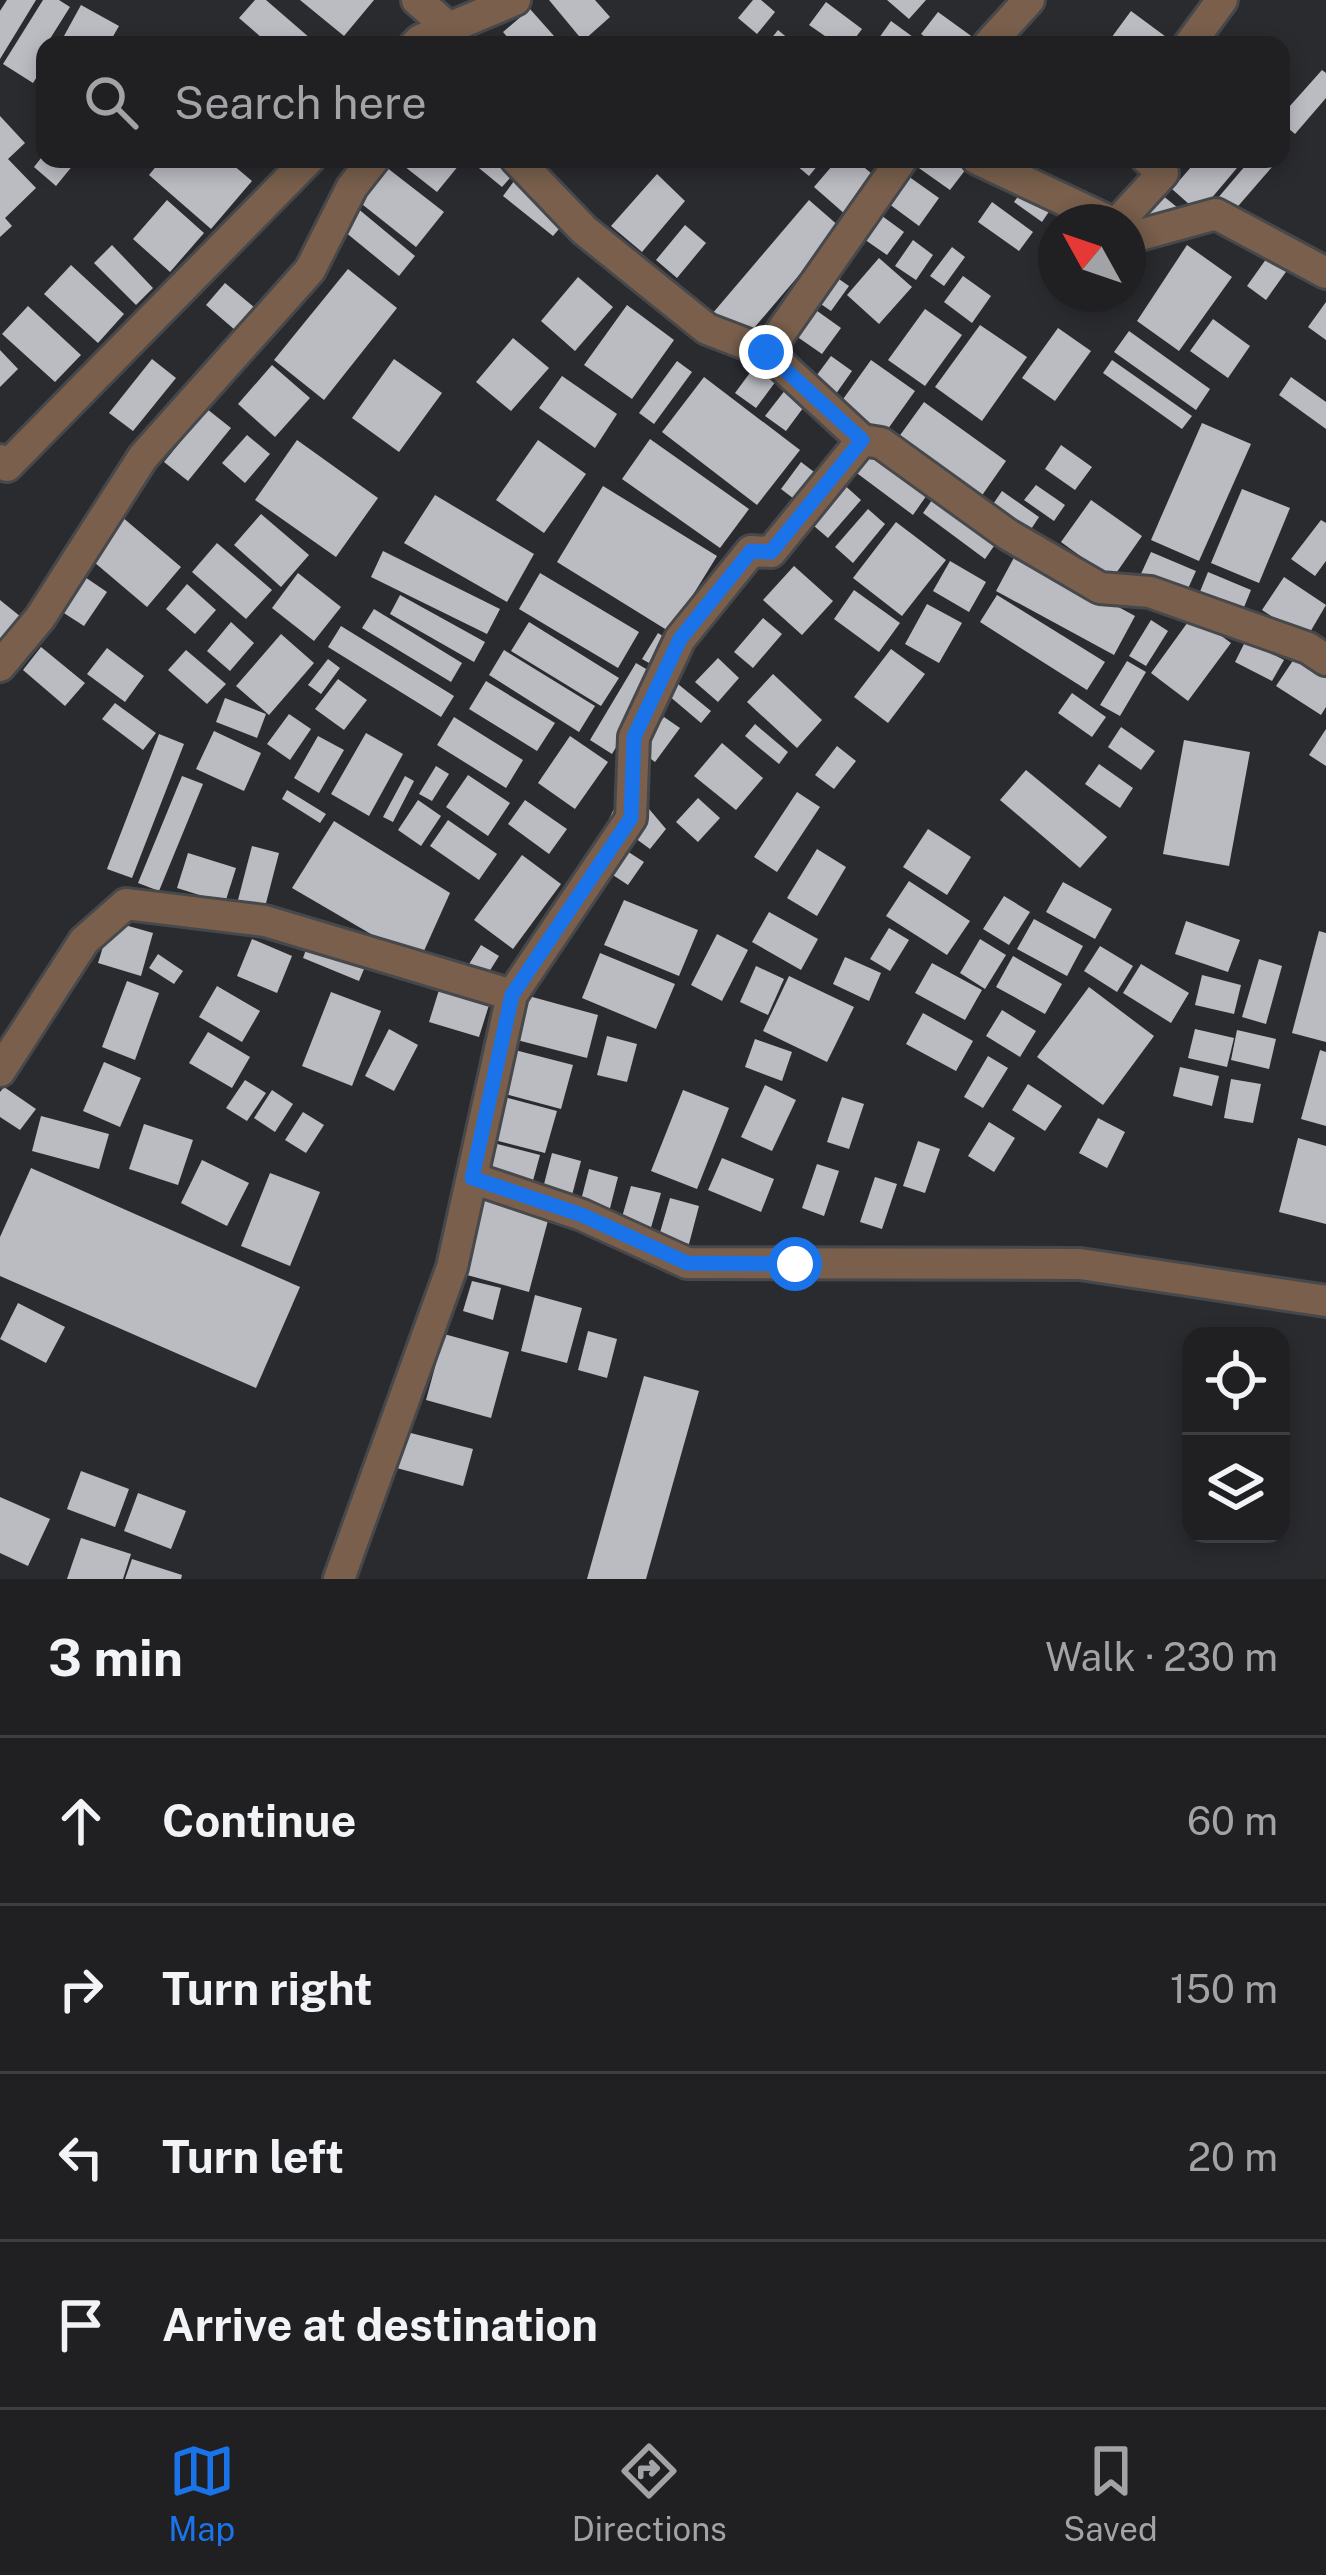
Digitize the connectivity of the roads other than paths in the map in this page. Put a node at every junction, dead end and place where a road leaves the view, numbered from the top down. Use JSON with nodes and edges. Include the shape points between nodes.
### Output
{"nodes":[{"id":1,"x":417,"y":0,"type":"edge"},
{"id":2,"x":515,"y":0,"type":"edge"},
{"id":3,"x":1029,"y":0,"type":"edge"},
{"id":4,"x":1222,"y":0,"type":"edge"},
{"id":5,"x":449,"y":28,"type":"junction"},
{"id":6,"x":430,"y":36,"type":"edge"},
{"id":7,"x":996,"y":36,"type":"edge"},
{"id":8,"x":1196,"y":36,"type":"edge"},
{"id":9,"x":300,"y":168,"type":"edge"},
{"id":10,"x":367,"y":168,"type":"edge"},
{"id":11,"x":525,"y":168,"type":"edge"},
{"id":12,"x":896,"y":168,"type":"edge"},
{"id":13,"x":997,"y":168,"type":"edge"},
{"id":14,"x":1158,"y":168,"type":"edge"},
{"id":15,"x":1075,"y":204,"type":"edge"},
{"id":16,"x":1132,"y":204,"type":"edge"},
{"id":17,"x":1146,"y":233,"type":"edge"},
{"id":18,"x":1326,"y":273,"type":"edge"},
{"id":19,"x":766,"y":352,"type":"junction"},
{"id":20,"x":862,"y":440,"type":"junction"},
{"id":21,"x":0,"y":460,"type":"edge"},
{"id":22,"x":1326,"y":660,"type":"edge"},
{"id":23,"x":0,"y":665,"type":"edge"},
{"id":24,"x":512,"y":995,"type":"junction"},
{"id":25,"x":0,"y":1071,"type":"edge"},
{"id":26,"x":472,"y":1178,"type":"junction"},
{"id":27,"x":1326,"y":1301,"type":"edge"},
{"id":28,"x":339,"y":1579,"type":"edge"}],
"edges":[{"from":1,"to":5,"type":"street"},
{"from":2,"to":5,"type":"street"},
{"from":3,"to":7,"type":"street"},
{"from":4,"to":8,"type":"street"},
{"from":5,"to":6,"type":"street"},
{"from":9,"to":21,"type":"street","via":[[8,466]]},
{"from":10,"to":23,"type":"street","via":[[310,270],[143,457],[40,618]]},
{"from":11,"to":19,"type":"street","via":[[584,230],[707,329]]},
{"from":12,"to":19,"type":"street"},
{"from":13,"to":15,"type":"street"},
{"from":14,"to":16,"type":"street","via":[[1163,173]]},
{"from":17,"to":18,"type":"street","via":[[1216,214]]},
{"from":19,"to":20,"type":"street"},
{"from":20,"to":22,"type":"street","via":[[881,442],[1007,534],[1100,588],[1150,592]]},
{"from":20,"to":24,"type":"street","via":[[771,552],[751,551],[680,639],[634,737],[631,818]]},
{"from":24,"to":25,"type":"street","via":[[265,921],[126,904],[83,941]]},
{"from":24,"to":26,"type":"street"},
{"from":26,"to":27,"type":"street","via":[[582,1215],[687,1263],[1080,1264]]},
{"from":26,"to":28,"type":"street","via":[[452,1267]]}]}
